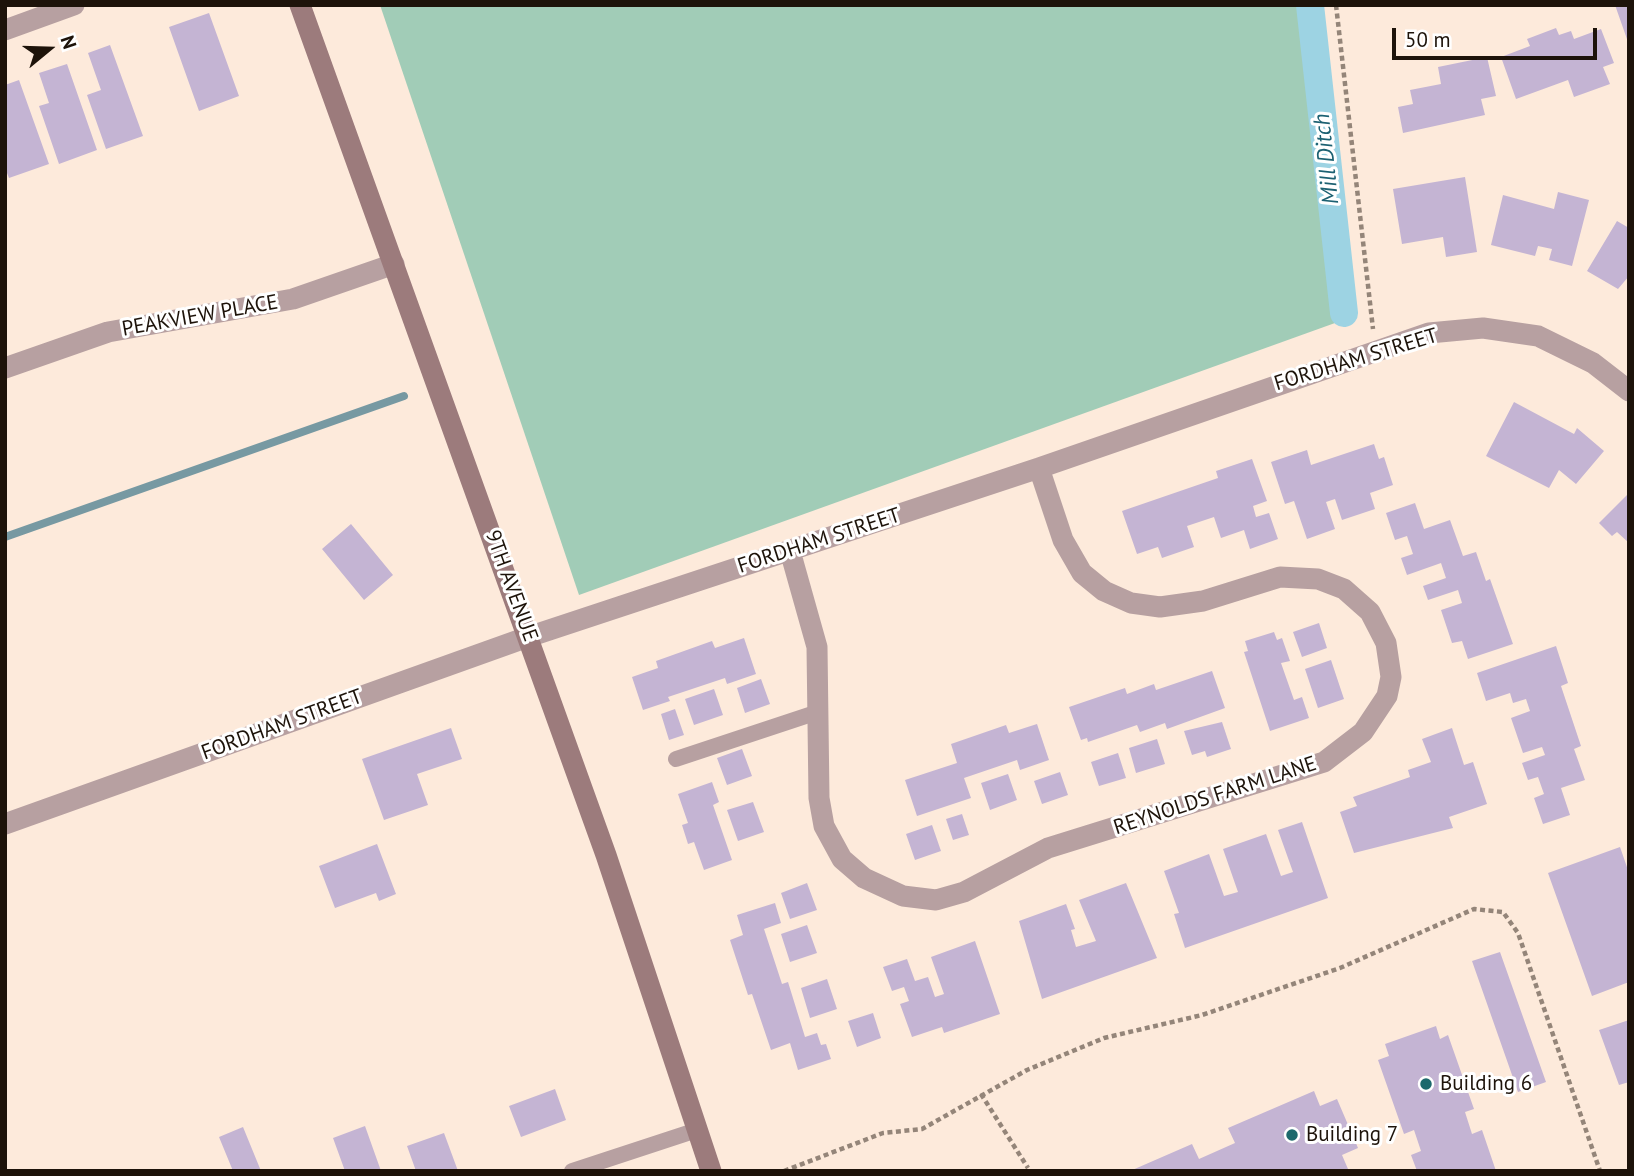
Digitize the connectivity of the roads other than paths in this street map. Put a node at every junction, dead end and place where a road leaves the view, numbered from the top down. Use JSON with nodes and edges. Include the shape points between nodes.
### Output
{"nodes":[{"id":1,"x":74,"y":5,"type":"edge"},
{"id":2,"x":300,"y":5,"type":"edge"},
{"id":3,"x":51,"y":9,"type":"edge"},
{"id":4,"x":5,"y":30,"type":"edge"},
{"id":5,"x":394,"y":264,"type":"junction"},
{"id":6,"x":5,"y":368,"type":"edge"},
{"id":7,"x":1629,"y":391,"type":"edge"},
{"id":8,"x":1039,"y":468,"type":"junction"},
{"id":9,"x":790,"y":551,"type":"junction"},
{"id":10,"x":529,"y":637,"type":"junction"},
{"id":11,"x":818,"y":712,"type":"junction"},
{"id":12,"x":676,"y":760,"type":"dead end"},
{"id":13,"x":5,"y":824,"type":"edge"},
{"id":14,"x":697,"y":1130,"type":"junction"},
{"id":15,"x":572,"y":1171,"type":"edge"},
{"id":16,"x":711,"y":1171,"type":"edge"}],
"edges":[{"from":1,"to":3,"type":"street"},
{"from":2,"to":5,"type":"main road","name":"9TH AVENUE"},
{"from":3,"to":4,"type":"street"},
{"from":5,"to":6,"type":"street","name":"PEAKVIEW PLACE","via":[[293,299],[108,332]]},
{"from":5,"to":10,"type":"main road","name":"9TH AVENUE"},
{"from":7,"to":8,"type":"street","name":"FORDHAM STREET","via":[[1593,363],[1538,337],[1483,328],[1429,333]]},
{"from":8,"to":9,"type":"street","name":"FORDHAM STREET"},
{"from":8,"to":11,"type":"street","name":"REYNOLDS FARM LANE","via":[[1063,540],[1082,573],[1104,591],[1131,603],[1160,607],[1203,601],[1280,578],[1318,579],[1344,589],[1370,612],[1386,643],[1387,696],[1363,732],[1324,762],[1048,848],[964,892],[936,900],[903,896],[864,878],[842,859],[824,826],[819,798]]},
{"from":9,"to":10,"type":"street","name":"FORDHAM STREET"},
{"from":9,"to":11,"type":"street","name":"REYNOLDS FARM LANE","via":[[817,647]]},
{"from":10,"to":13,"type":"street","name":"FORDHAM STREET"},
{"from":10,"to":14,"type":"main road","name":"9TH AVENUE"},
{"from":11,"to":12,"type":"lane"},
{"from":14,"to":15,"type":"lane"},
{"from":14,"to":16,"type":"main road","name":"9TH AVENUE"}]}
